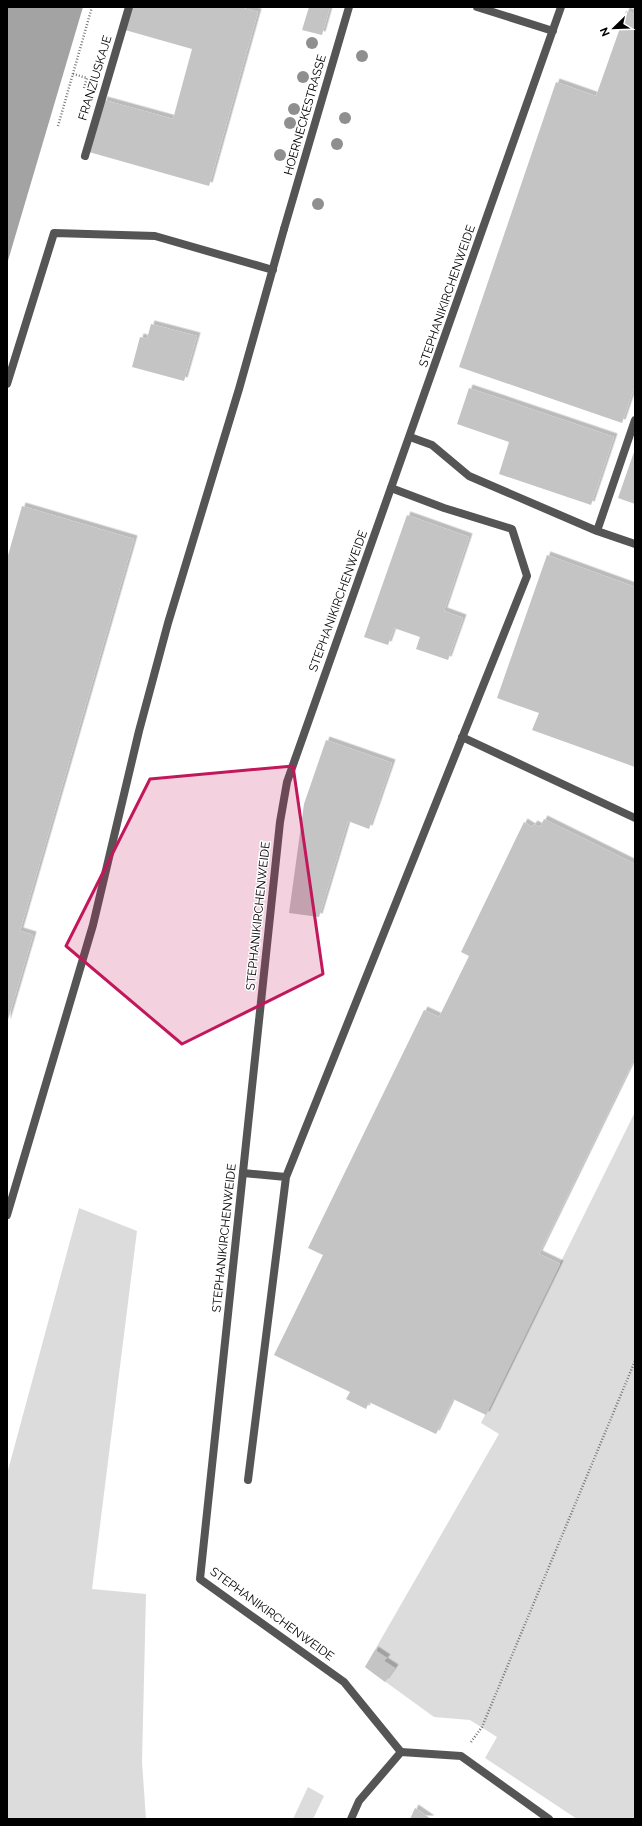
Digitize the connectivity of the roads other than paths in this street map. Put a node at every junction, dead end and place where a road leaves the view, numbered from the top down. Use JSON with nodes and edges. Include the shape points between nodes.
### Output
{"nodes":[{"id":1,"x":129,"y":7,"type":"edge"},
{"id":2,"x":349,"y":7,"type":"edge"},
{"id":3,"x":477,"y":7,"type":"edge"},
{"id":4,"x":561,"y":7,"type":"edge"},
{"id":5,"x":553,"y":31,"type":"junction"},
{"id":6,"x":85,"y":156,"type":"dead end"},
{"id":7,"x":273,"y":270,"type":"junction"},
{"id":8,"x":7,"y":384,"type":"edge"},
{"id":9,"x":635,"y":420,"type":"edge"},
{"id":10,"x":410,"y":437,"type":"junction"},
{"id":11,"x":392,"y":488,"type":"junction"},
{"id":12,"x":597,"y":530,"type":"junction"},
{"id":13,"x":635,"y":544,"type":"edge"},
{"id":14,"x":462,"y":737,"type":"junction"},
{"id":15,"x":635,"y":818,"type":"edge"},
{"id":16,"x":243,"y":1173,"type":"junction"},
{"id":17,"x":286,"y":1177,"type":"junction"},
{"id":18,"x":7,"y":1215,"type":"edge"},
{"id":19,"x":248,"y":1480,"type":"dead end"},
{"id":20,"x":401,"y":1752,"type":"junction"},
{"id":21,"x":351,"y":1819,"type":"edge"},
{"id":22,"x":549,"y":1819,"type":"edge"}],
"edges":[{"from":1,"to":6,"type":"street","name":"FRANZIUSKAJE"},
{"from":2,"to":7,"type":"street","name":"HOERNECKESTRASSE"},
{"from":3,"to":5,"type":"street"},
{"from":4,"to":5,"type":"street","name":"STEPHANIKIRCHENWEIDE"},
{"from":5,"to":10,"type":"street","name":"STEPHANIKIRCHENWEIDE"},
{"from":7,"to":8,"type":"street","via":[[155,236],[54,233]]},
{"from":7,"to":18,"type":"street","name":"HOERNECKESTRASSE","via":[[168,623],[138,731],[93,925]]},
{"from":9,"to":12,"type":"street"},
{"from":10,"to":11,"type":"street","name":"STEPHANIKIRCHENWEIDE"},
{"from":10,"to":12,"type":"street","via":[[432,445],[469,476]]},
{"from":11,"to":14,"type":"street","via":[[444,508],[512,529],[527,576]]},
{"from":11,"to":16,"type":"street","name":"STEPHANIKIRCHENWEIDE","via":[[287,782],[280,822]]},
{"from":12,"to":13,"type":"street"},
{"from":14,"to":15,"type":"street"},
{"from":14,"to":17,"type":"street"},
{"from":16,"to":17,"type":"street"},
{"from":16,"to":20,"type":"street","name":"STEPHANIKIRCHENWEIDE","via":[[200,1578],[344,1682]]},
{"from":17,"to":19,"type":"street"},
{"from":20,"to":21,"type":"street","via":[[359,1801]]},
{"from":20,"to":22,"type":"street","via":[[461,1756]]}]}
